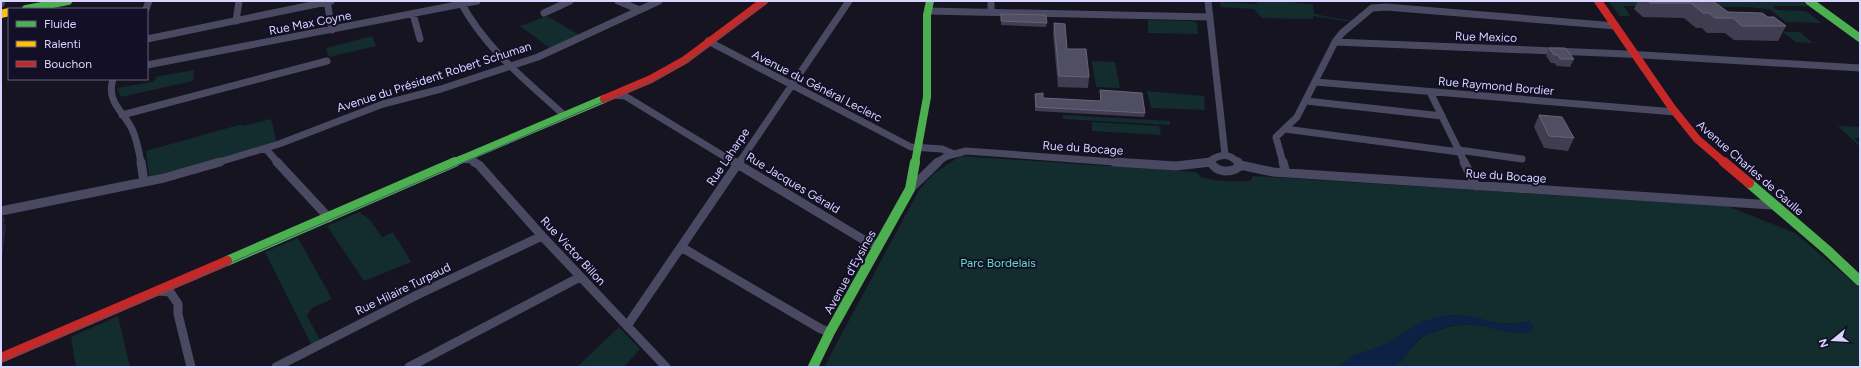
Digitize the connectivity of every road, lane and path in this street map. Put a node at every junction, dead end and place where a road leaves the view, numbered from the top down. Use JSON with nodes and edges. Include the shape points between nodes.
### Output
{"nodes":[{"id":1,"x":2,"y":1,"type":"edge"},
{"id":2,"x":68,"y":1,"type":"edge"},
{"id":3,"x":239,"y":1,"type":"edge"},
{"id":4,"x":328,"y":1,"type":"edge"},
{"id":5,"x":477,"y":1,"type":"edge"},
{"id":6,"x":570,"y":1,"type":"edge"},
{"id":7,"x":618,"y":1,"type":"edge"},
{"id":8,"x":659,"y":1,"type":"edge"},
{"id":9,"x":764,"y":1,"type":"edge"},
{"id":10,"x":849,"y":1,"type":"edge"},
{"id":11,"x":930,"y":1,"type":"edge"},
{"id":12,"x":991,"y":1,"type":"edge"},
{"id":13,"x":1208,"y":1,"type":"edge"},
{"id":14,"x":1598,"y":1,"type":"edge"},
{"id":15,"x":1809,"y":1,"type":"edge"},
{"id":16,"x":461,"y":3,"type":"edge"},
{"id":17,"x":1,"y":4,"type":"edge"},
{"id":18,"x":31,"y":8,"type":"edge"},
{"id":19,"x":640,"y":10,"type":"junction"},
{"id":20,"x":928,"y":11,"type":"junction"},
{"id":21,"x":991,"y":12,"type":"junction"},
{"id":22,"x":544,"y":13,"type":"dead end"},
{"id":23,"x":413,"y":14,"type":"junction"},
{"id":24,"x":1210,"y":17,"type":"junction"},
{"id":25,"x":236,"y":20,"type":"junction"},
{"id":26,"x":1616,"y":26,"type":"junction"},
{"id":27,"x":332,"y":30,"type":"junction"},
{"id":28,"x":1860,"y":38,"type":"edge"},
{"id":29,"x":148,"y":39,"type":"edge"},
{"id":30,"x":420,"y":39,"type":"dead end"},
{"id":31,"x":708,"y":41,"type":"junction"},
{"id":32,"x":1335,"y":42,"type":"junction"},
{"id":33,"x":1635,"y":55,"type":"junction"},
{"id":34,"x":327,"y":61,"type":"dead end"},
{"id":35,"x":148,"y":65,"type":"edge"},
{"id":36,"x":512,"y":66,"type":"junction"},
{"id":37,"x":1860,"y":68,"type":"edge"},
{"id":38,"x":113,"y":80,"type":"edge"},
{"id":39,"x":1315,"y":82,"type":"junction"},
{"id":40,"x":791,"y":85,"type":"junction"},
{"id":41,"x":1430,"y":92,"type":"junction"},
{"id":42,"x":613,"y":96,"type":"junction"},
{"id":43,"x":1306,"y":101,"type":"junction"},
{"id":44,"x":1675,"y":112,"type":"junction"},
{"id":45,"x":122,"y":115,"type":"junction"},
{"id":46,"x":564,"y":115,"type":"junction"},
{"id":47,"x":1442,"y":116,"type":"junction"},
{"id":48,"x":1285,"y":129,"type":"junction"},
{"id":49,"x":266,"y":148,"type":"junction"},
{"id":50,"x":917,"y":148,"type":"junction"},
{"id":51,"x":1459,"y":151,"type":"junction"},
{"id":52,"x":954,"y":154,"type":"junction"},
{"id":53,"x":1225,"y":155,"type":"junction"},
{"id":54,"x":460,"y":159,"type":"junction"},
{"id":55,"x":1522,"y":159,"type":"dead end"},
{"id":56,"x":939,"y":160,"type":"joint"},
{"id":57,"x":1211,"y":162,"type":"junction"},
{"id":58,"x":738,"y":164,"type":"junction"},
{"id":59,"x":1240,"y":165,"type":"junction"},
{"id":60,"x":1286,"y":173,"type":"junction"},
{"id":61,"x":144,"y":182,"type":"junction"},
{"id":62,"x":1476,"y":186,"type":"junction"},
{"id":63,"x":910,"y":189,"type":"junction"},
{"id":64,"x":1772,"y":205,"type":"junction"},
{"id":65,"x":1,"y":211,"type":"edge"},
{"id":66,"x":329,"y":218,"type":"junction"},
{"id":67,"x":542,"y":236,"type":"junction"},
{"id":68,"x":878,"y":245,"type":"junction"},
{"id":69,"x":681,"y":246,"type":"junction"},
{"id":70,"x":580,"y":277,"type":"junction"},
{"id":71,"x":1860,"y":280,"type":"edge"},
{"id":72,"x":159,"y":291,"type":"junction"},
{"id":73,"x":627,"y":326,"type":"junction"},
{"id":74,"x":830,"y":332,"type":"junction"},
{"id":75,"x":1,"y":358,"type":"edge"},
{"id":76,"x":191,"y":367,"type":"edge"},
{"id":77,"x":276,"y":367,"type":"edge"},
{"id":78,"x":410,"y":367,"type":"edge"},
{"id":79,"x":666,"y":367,"type":"edge"},
{"id":80,"x":813,"y":367,"type":"edge"}],
"edges":[{"from":1,"to":17,"type":"street"},
{"from":2,"to":18,"type":"main road"},
{"from":3,"to":25,"type":"street"},
{"from":4,"to":25,"type":"street"},
{"from":4,"to":27,"type":"street"},
{"from":5,"to":16,"type":"street","name":"Rue Max Coyne"},
{"from":6,"to":22,"type":"street"},
{"from":7,"to":19,"type":"street"},
{"from":8,"to":19,"type":"street","name":"Avenue du Président Robert Schuman"},
{"from":9,"to":31,"type":"main road"},
{"from":10,"to":40,"type":"street","name":"Rue Laharpe"},
{"from":11,"to":20,"type":"main road","name":"Avenue d'Eysines"},
{"from":12,"to":21,"type":"street"},
{"from":13,"to":24,"type":"street"},
{"from":14,"to":26,"type":"main road","name":"Avenue Charles de Gaulle"},
{"from":15,"to":28,"type":"main road"},
{"from":16,"to":23,"type":"street","name":"Rue Max Coyne"},
{"from":16,"to":36,"type":"street","via":[[474,26]]},
{"from":19,"to":36,"type":"street","name":"Avenue du Président Robert Schuman","via":[[553,52]]},
{"from":20,"to":21,"type":"street"},
{"from":20,"to":50,"type":"main road","name":"Avenue d'Eysines","via":[[926,97]]},
{"from":21,"to":24,"type":"street"},
{"from":23,"to":27,"type":"street","name":"Rue Max Coyne"},
{"from":23,"to":30,"type":"street"},
{"from":24,"to":53,"type":"street"},
{"from":25,"to":29,"type":"street"},
{"from":26,"to":32,"type":"street","via":[[1378,6],[1342,33]]},
{"from":26,"to":33,"type":"main road","name":"Avenue Charles de Gaulle"},
{"from":27,"to":35,"type":"street","name":"Rue Max Coyne"},
{"from":31,"to":40,"type":"street","name":"Avenue du Général Leclerc"},
{"from":31,"to":42,"type":"main road","via":[[670,69]]},
{"from":32,"to":33,"type":"street","name":"Rue Mexico"},
{"from":32,"to":39,"type":"street"},
{"from":33,"to":37,"type":"street","name":"Rue Mexico"},
{"from":33,"to":44,"type":"main road","name":"Avenue Charles de Gaulle"},
{"from":34,"to":45,"type":"street"},
{"from":36,"to":46,"type":"street"},
{"from":36,"to":49,"type":"street","name":"Avenue du Président Robert Schuman","via":[[441,89],[383,104]]},
{"from":38,"to":45,"type":"street","via":[[110,92]]},
{"from":39,"to":41,"type":"street","name":"Rue Raymond Bordier"},
{"from":39,"to":43,"type":"street"},
{"from":40,"to":50,"type":"street","name":"Avenue du Général Leclerc"},
{"from":40,"to":58,"type":"street","name":"Rue Laharpe"},
{"from":41,"to":44,"type":"street","name":"Rue Raymond Bordier"},
{"from":41,"to":47,"type":"street"},
{"from":42,"to":46,"type":"main road"},
{"from":42,"to":58,"type":"street","name":"Rue Jacques Gérald","via":[[625,96]]},
{"from":43,"to":47,"type":"street"},
{"from":43,"to":48,"type":"street"},
{"from":44,"to":64,"type":"main road","name":"Avenue Charles de Gaulle","via":[[1706,148]]},
{"from":45,"to":61,"type":"street","via":[[134,133]]},
{"from":46,"to":54,"type":"main road"},
{"from":47,"to":51,"type":"street"},
{"from":48,"to":51,"type":"street"},
{"from":48,"to":60,"type":"street","via":[[1276,137]]},
{"from":49,"to":61,"type":"street","name":"Avenue du Président Robert Schuman","via":[[199,169]]},
{"from":49,"to":66,"type":"street"},
{"from":50,"to":52,"type":"street","name":"Rue du Bocage","via":[[942,149]]},
{"from":50,"to":63,"type":"main road","name":"Avenue d'Eysines"},
{"from":51,"to":55,"type":"street"},
{"from":51,"to":62,"type":"street"},
{"from":52,"to":56,"type":"street","name":"Rue du Bocage"},
{"from":52,"to":57,"type":"street","name":"Rue du Bocage","via":[[966,151],[1182,166]]},
{"from":53,"to":57,"type":"street","name":"Rue du Bocage","via":[[1216,156]]},
{"from":53,"to":59,"type":"street"},
{"from":54,"to":66,"type":"main road"},
{"from":54,"to":67,"type":"street","name":"Rue Victor Billon","via":[[471,160],[480,165]]},
{"from":56,"to":63,"type":"street","name":"Avenue d'Eysines"},
{"from":57,"to":59,"type":"street","via":[[1214,167],[1226,171],[1237,169]]},
{"from":58,"to":68,"type":"street","name":"Rue Jacques Gérald","via":[[869,243]]},
{"from":58,"to":69,"type":"street","name":"Rue Laharpe"},
{"from":59,"to":60,"type":"street","name":"Rue du Bocage"},
{"from":60,"to":62,"type":"street","name":"Rue du Bocage"},
{"from":61,"to":65,"type":"street","name":"Avenue du Président Robert Schuman"},
{"from":62,"to":64,"type":"street","name":"Rue du Bocage"},
{"from":63,"to":68,"type":"main road","name":"Avenue d'Eysines"},
{"from":64,"to":71,"type":"main road","name":"Avenue Charles de Gaulle"},
{"from":66,"to":72,"type":"main road"},
{"from":67,"to":70,"type":"street","name":"Rue Victor Billon"},
{"from":67,"to":77,"type":"street","name":"Rue Hilaire Turpaud","via":[[417,295]]},
{"from":68,"to":74,"type":"main road","name":"Avenue d'Eysines"},
{"from":69,"to":73,"type":"street","name":"Rue Laharpe"},
{"from":69,"to":74,"type":"street"},
{"from":70,"to":73,"type":"street","name":"Rue Victor Billon"},
{"from":70,"to":78,"type":"street"},
{"from":72,"to":75,"type":"main road"},
{"from":72,"to":76,"type":"street","via":[[170,292],[178,304],[178,314]]},
{"from":73,"to":79,"type":"street","name":"Rue Victor Billon"},
{"from":74,"to":80,"type":"main road","name":"Avenue d'Eysines"}]}
